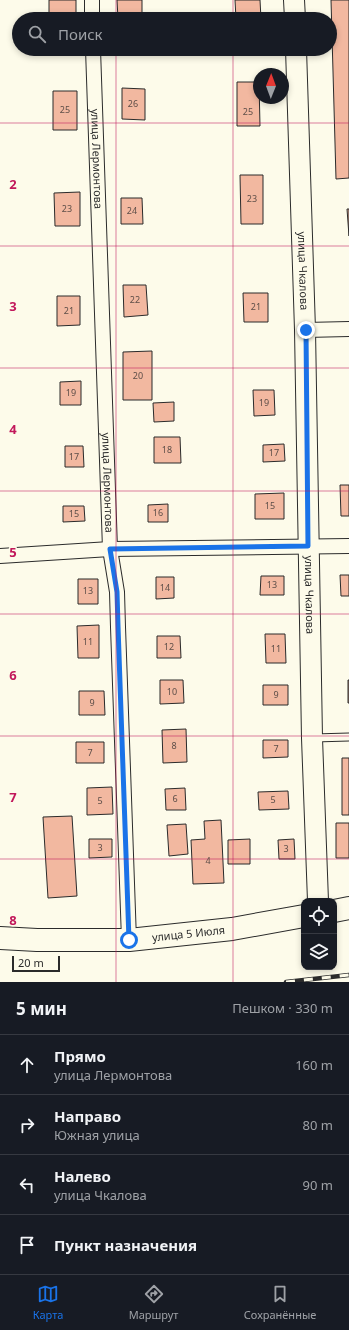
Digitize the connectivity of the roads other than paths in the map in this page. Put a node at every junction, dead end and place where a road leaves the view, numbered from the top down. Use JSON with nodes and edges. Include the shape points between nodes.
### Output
{"nodes":[{"id":1,"x":92,"y":0,"type":"edge"},
{"id":2,"x":294,"y":0,"type":"edge"},
{"id":3,"x":92,"y":12,"type":"edge"},
{"id":4,"x":295,"y":12,"type":"edge"},
{"id":5,"x":93,"y":56,"type":"edge"},
{"id":6,"x":296,"y":56,"type":"edge"},
{"id":7,"x":349,"y":329,"type":"edge"},
{"id":8,"x":306,"y":330,"type":"junction"},
{"id":9,"x":308,"y":546,"type":"junction"},
{"id":10,"x":349,"y":546,"type":"edge"},
{"id":11,"x":110,"y":549,"type":"junction"},
{"id":12,"x":0,"y":556,"type":"edge"},
{"id":13,"x":349,"y":737,"type":"edge"},
{"id":14,"x":312,"y":738,"type":"junction"},
{"id":15,"x":318,"y":898,"type":"edge"},
{"id":16,"x":349,"y":908,"type":"edge"},
{"id":17,"x":337,"y":910,"type":"edge"},
{"id":18,"x":301,"y":917,"type":"edge"},
{"id":19,"x":0,"y":938,"type":"edge"},
{"id":20,"x":129,"y":940,"type":"junction"}],
"edges":[{"from":1,"to":3,"type":"street"},
{"from":2,"to":4,"type":"street"},
{"from":5,"to":11,"type":"street","name":"улица Лермонтова"},
{"from":6,"to":8,"type":"street","name":"улица Чкалова"},
{"from":7,"to":8,"type":"street"},
{"from":8,"to":9,"type":"street","name":"улица Чкалова"},
{"from":9,"to":10,"type":"street"},
{"from":9,"to":11,"type":"street"},
{"from":9,"to":14,"type":"street","name":"улица Чкалова"},
{"from":11,"to":12,"type":"street"},
{"from":11,"to":20,"type":"street","name":"улица Лермонтова","via":[[117,592]]},
{"from":13,"to":14,"type":"lane"},
{"from":14,"to":15,"type":"street","name":"улица Чкалова"},
{"from":16,"to":17,"type":"highway"},
{"from":18,"to":20,"type":"highway","name":"улица 5 Июля","via":[[232,929]]},
{"from":19,"to":20,"type":"highway","name":"улица 5 Июля"}]}
